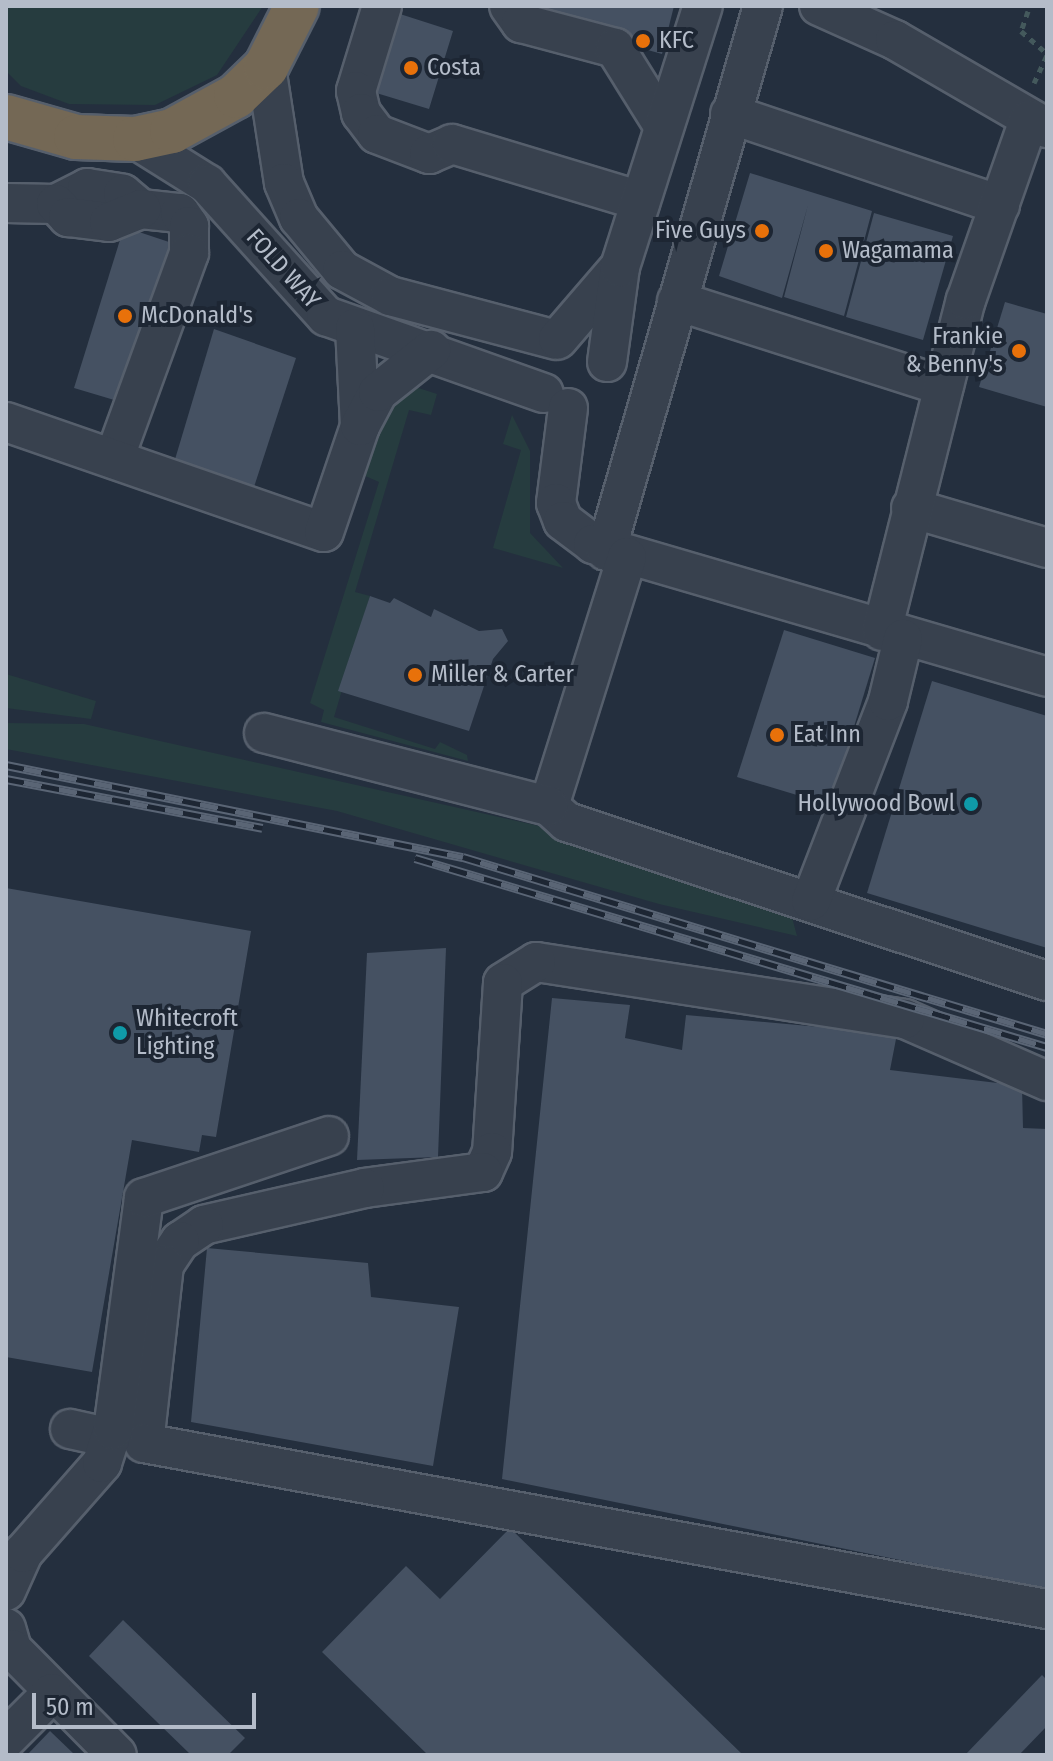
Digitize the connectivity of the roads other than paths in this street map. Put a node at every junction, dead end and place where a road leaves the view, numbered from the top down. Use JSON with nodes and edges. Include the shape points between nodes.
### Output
{"nodes":[{"id":1,"x":297,"y":6,"type":"edge"},
{"id":2,"x":382,"y":6,"type":"edge"},
{"id":3,"x":509,"y":6,"type":"edge"},
{"id":4,"x":703,"y":6,"type":"edge"},
{"id":5,"x":763,"y":6,"type":"edge"},
{"id":6,"x":819,"y":6,"type":"edge"},
{"id":7,"x":266,"y":67,"type":"junction"},
{"id":8,"x":730,"y":114,"type":"junction"},
{"id":9,"x":6,"y":117,"type":"edge"},
{"id":10,"x":1038,"y":124,"type":"edge"},
{"id":11,"x":663,"y":125,"type":"junction"},
{"id":12,"x":135,"y":139,"type":"junction"},
{"id":13,"x":641,"y":201,"type":"junction"},
{"id":14,"x":6,"y":203,"type":"edge"},
{"id":15,"x":1000,"y":205,"type":"junction"},
{"id":16,"x":620,"y":267,"type":"junction"},
{"id":17,"x":677,"y":301,"type":"junction"},
{"id":18,"x":355,"y":328,"type":"junction"},
{"id":19,"x":557,"y":339,"type":"junction"},
{"id":20,"x":431,"y":350,"type":"junction"},
{"id":21,"x":607,"y":362,"type":"junction"},
{"id":22,"x":944,"y":386,"type":"junction"},
{"id":23,"x":556,"y":400,"type":"junction"},
{"id":24,"x":6,"y":422,"type":"edge"},
{"id":25,"x":360,"y":426,"type":"junction"},
{"id":26,"x":114,"y":459,"type":"junction"},
{"id":27,"x":911,"y":508,"type":"junction"},
{"id":28,"x":1047,"y":548,"type":"edge"},
{"id":29,"x":608,"y":551,"type":"junction"},
{"id":30,"x":895,"y":646,"type":"junction"},
{"id":31,"x":1047,"y":677,"type":"edge"},
{"id":32,"x":264,"y":733,"type":"dead end"},
{"id":33,"x":549,"y":806,"type":"junction"},
{"id":34,"x":811,"y":901,"type":"junction"},
{"id":35,"x":1047,"y":981,"type":"edge"},
{"id":36,"x":1047,"y":1081,"type":"edge"},
{"id":37,"x":329,"y":1136,"type":"dead end"},
{"id":38,"x":70,"y":1429,"type":"dead end"},
{"id":39,"x":111,"y":1438,"type":"junction"},
{"id":40,"x":14,"y":1550,"type":"edge"},
{"id":41,"x":6,"y":1591,"type":"edge"},
{"id":42,"x":1047,"y":1609,"type":"edge"},
{"id":43,"x":6,"y":1628,"type":"edge"},
{"id":44,"x":52,"y":1693,"type":"junction"},
{"id":45,"x":6,"y":1739,"type":"edge"},
{"id":46,"x":117,"y":1755,"type":"edge"}],
"edges":[{"from":1,"to":7,"type":"highway"},
{"from":2,"to":13,"type":"street","via":[[356,91],[361,113],[377,134],[429,154],[452,144]]},
{"from":3,"to":11,"type":"street","via":[[521,23],[615,48]]},
{"from":4,"to":11,"type":"street"},
{"from":5,"to":8,"type":"street"},
{"from":6,"to":10,"type":"street","via":[[895,40]]},
{"from":7,"to":12,"type":"highway","via":[[205,117]]},
{"from":7,"to":19,"type":"street","name":"FOLD WAY","via":[[284,183],[299,218],[342,270],[390,296]]},
{"from":8,"to":15,"type":"street"},
{"from":8,"to":17,"type":"street"},
{"from":9,"to":12,"type":"highway","via":[[76,137]]},
{"from":10,"to":15,"type":"street"},
{"from":11,"to":13,"type":"street"},
{"from":12,"to":18,"type":"street","name":"FOLD WAY","via":[[207,184],[326,316]]},
{"from":13,"to":16,"type":"street"},
{"from":14,"to":26,"type":"street","via":[[56,204],[87,188],[123,194],[141,209],[180,213],[189,226],[189,253]]},
{"from":15,"to":22,"type":"street"},
{"from":16,"to":19,"type":"street"},
{"from":16,"to":21,"type":"street"},
{"from":17,"to":22,"type":"street"},
{"from":17,"to":29,"type":"street"},
{"from":18,"to":20,"type":"street","name":"FOLD WAY"},
{"from":18,"to":25,"type":"street"},
{"from":19,"to":21,"type":"street","via":[[582,337]]},
{"from":19,"to":23,"type":"street","via":[[538,364]]},
{"from":20,"to":23,"type":"street","name":"FOLD WAY"},
{"from":20,"to":25,"type":"street","via":[[378,392]]},
{"from":21,"to":23,"type":"street","via":[[600,395]]},
{"from":22,"to":27,"type":"street"},
{"from":23,"to":29,"type":"street","via":[[556,503],[563,521]]},
{"from":24,"to":26,"type":"street"},
{"from":25,"to":26,"type":"street","via":[[324,532]]},
{"from":27,"to":28,"type":"street"},
{"from":27,"to":30,"type":"street"},
{"from":29,"to":30,"type":"street","via":[[847,618]]},
{"from":29,"to":33,"type":"street"},
{"from":30,"to":31,"type":"street"},
{"from":30,"to":34,"type":"street"},
{"from":32,"to":33,"type":"street"},
{"from":33,"to":34,"type":"street","via":[[567,822]]},
{"from":34,"to":35,"type":"street"},
{"from":36,"to":42,"type":"street","via":[[905,1019],[536,962],[503,983],[492,1152],[483,1172],[365,1188],[204,1225],[180,1241],[164,1265],[144,1443]]},
{"from":37,"to":39,"type":"street","via":[[144,1198]]},
{"from":38,"to":39,"type":"street"},
{"from":39,"to":40,"type":"street","via":[[83,1490]]},
{"from":40,"to":41,"type":"street"},
{"from":43,"to":44,"type":"street","via":[[12,1649]]},
{"from":44,"to":45,"type":"street"},
{"from":44,"to":46,"type":"street"}]}
